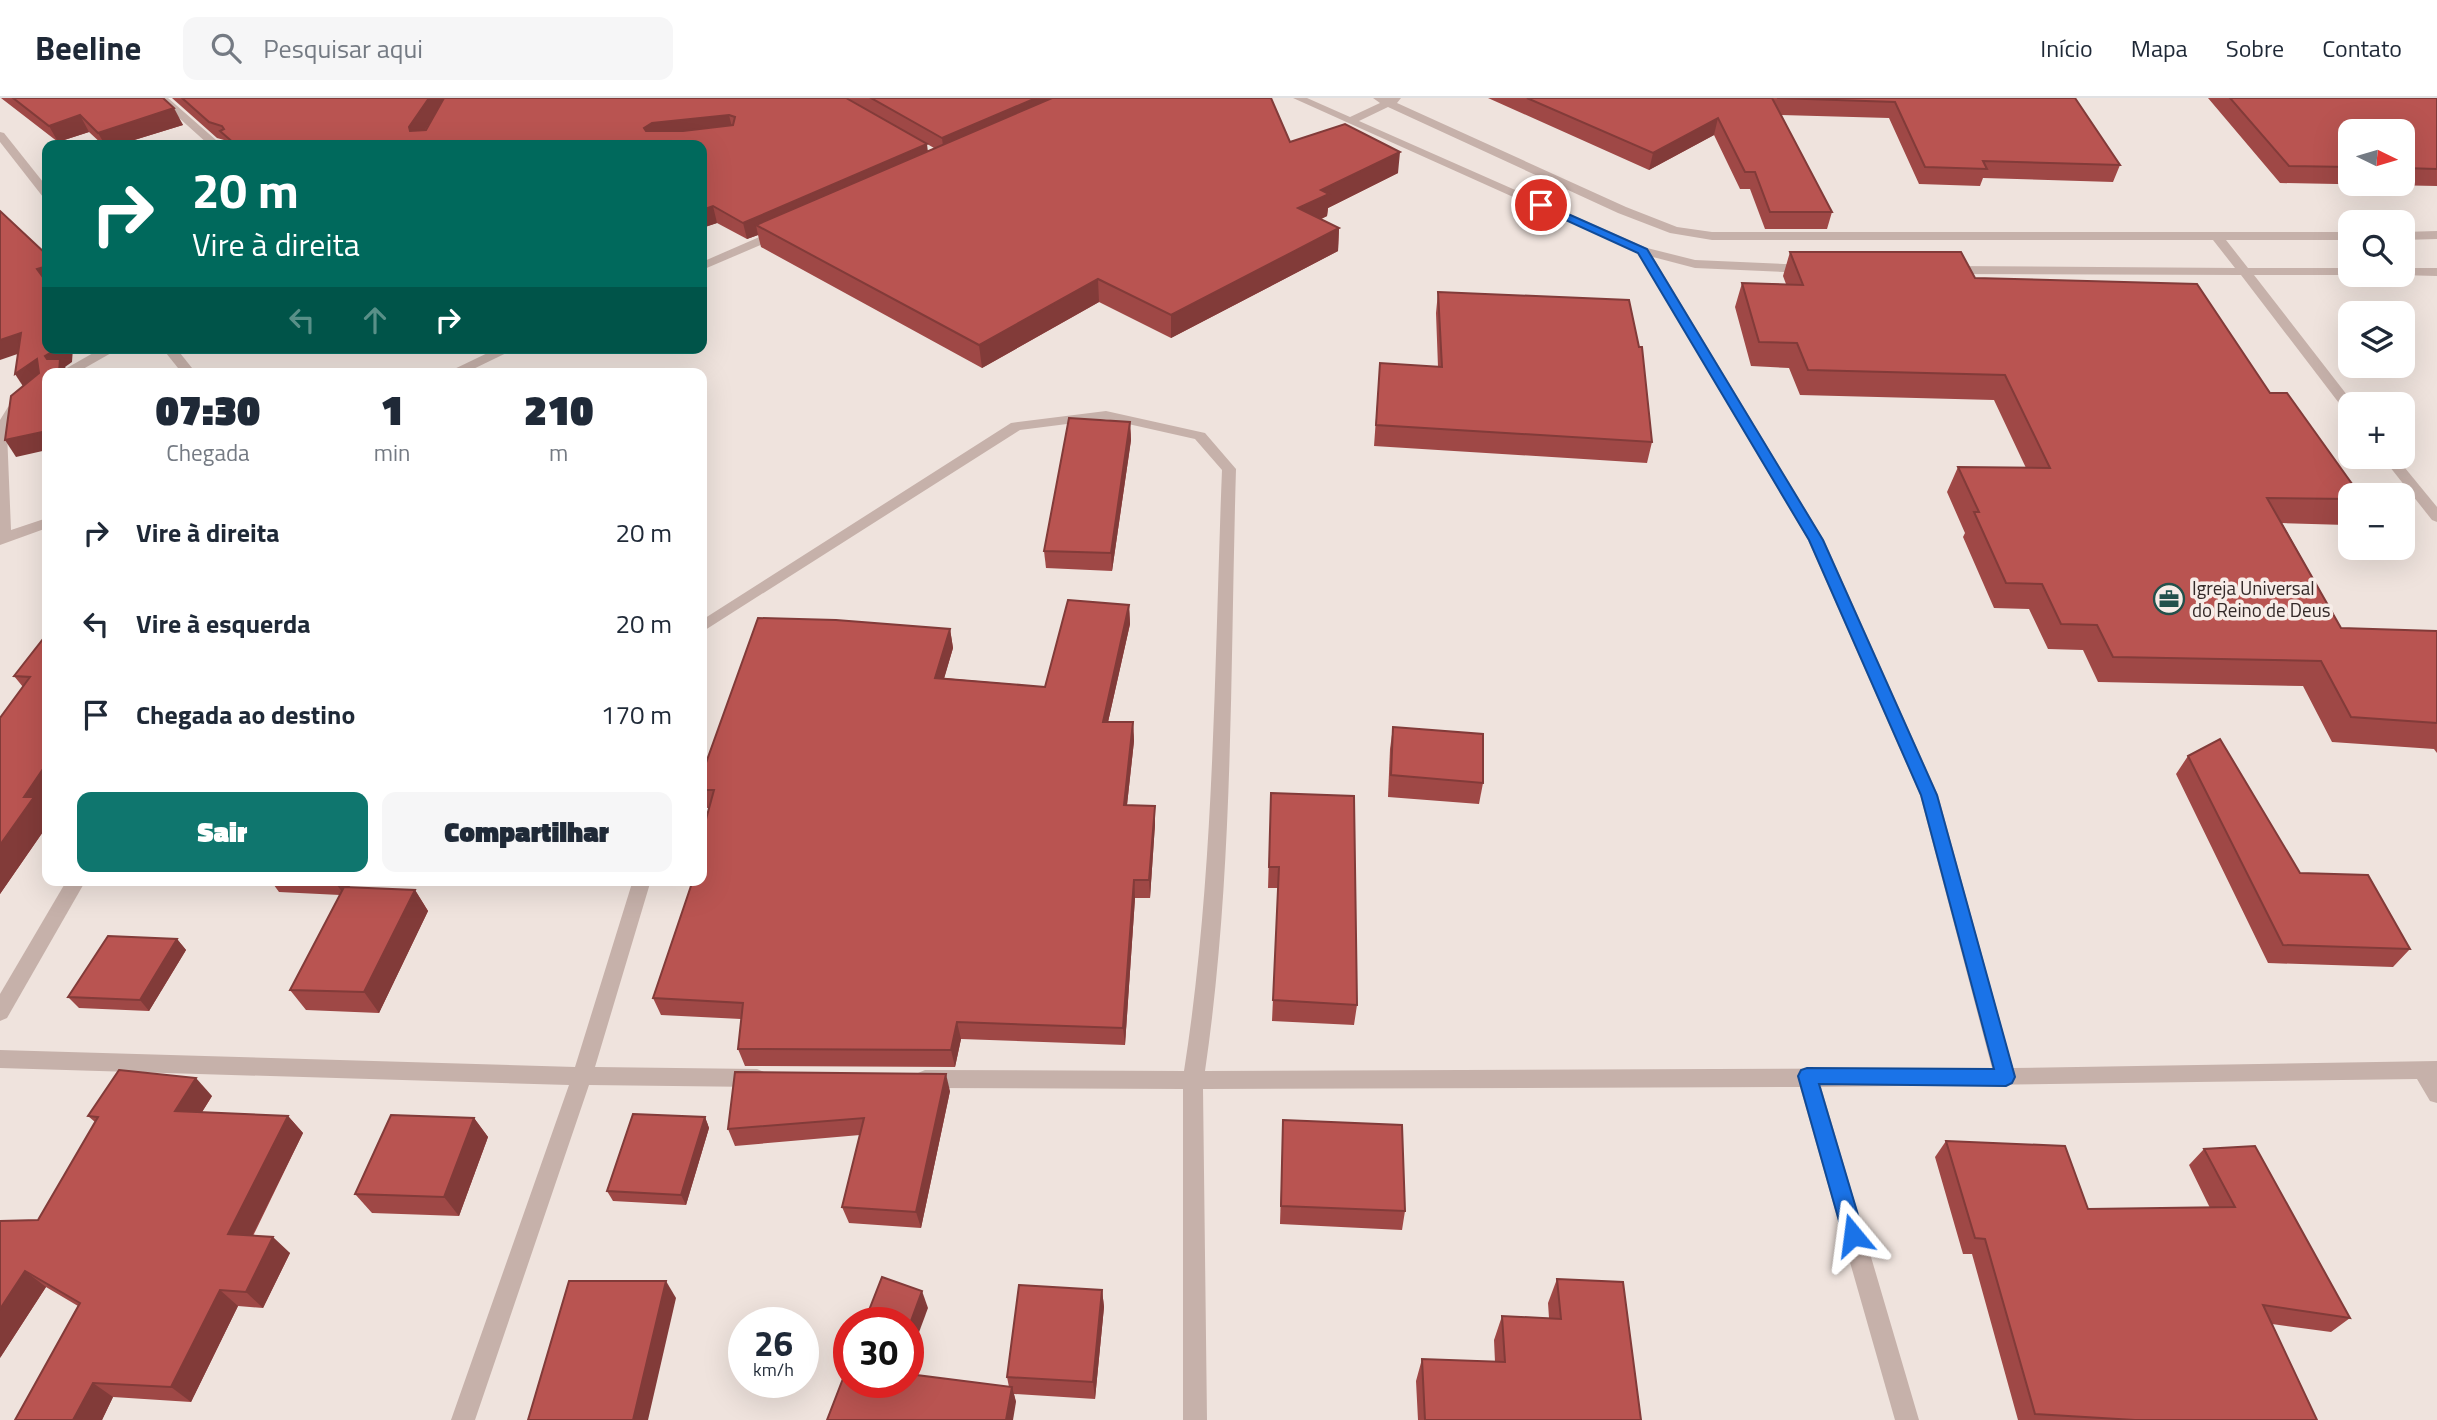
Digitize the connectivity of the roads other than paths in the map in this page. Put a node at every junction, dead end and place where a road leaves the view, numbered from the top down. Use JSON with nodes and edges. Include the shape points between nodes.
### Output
{"nodes":[{"id":1,"x":162,"y":98,"type":"edge"},
{"id":2,"x":1298,"y":98,"type":"edge"},
{"id":3,"x":1389,"y":100,"type":"edge"},
{"id":4,"x":1351,"y":121,"type":"junction"},
{"id":5,"x":0,"y":135,"type":"edge"},
{"id":6,"x":210,"y":140,"type":"edge"},
{"id":7,"x":42,"y":188,"type":"edge"},
{"id":8,"x":791,"y":228,"type":"edge"},
{"id":9,"x":2437,"y":235,"type":"edge"},
{"id":10,"x":2217,"y":236,"type":"junction"},
{"id":11,"x":2338,"y":236,"type":"edge"},
{"id":12,"x":2415,"y":236,"type":"edge"},
{"id":13,"x":1643,"y":251,"type":"junction"},
{"id":14,"x":707,"y":264,"type":"edge"},
{"id":15,"x":1824,"y":270,"type":"edge"},
{"id":16,"x":1932,"y":270,"type":"edge"},
{"id":17,"x":2242,"y":272,"type":"junction"},
{"id":18,"x":2338,"y":272,"type":"edge"},
{"id":19,"x":2415,"y":272,"type":"edge"},
{"id":20,"x":2437,"y":272,"type":"edge"},
{"id":21,"x":101,"y":354,"type":"edge"},
{"id":22,"x":174,"y":354,"type":"edge"},
{"id":23,"x":496,"y":354,"type":"edge"},
{"id":24,"x":75,"y":368,"type":"edge"},
{"id":25,"x":185,"y":368,"type":"edge"},
{"id":26,"x":464,"y":368,"type":"edge"},
{"id":27,"x":42,"y":386,"type":"edge"},
{"id":28,"x":2338,"y":393,"type":"edge"},
{"id":29,"x":2399,"y":469,"type":"edge"},
{"id":30,"x":2437,"y":517,"type":"edge"},
{"id":31,"x":42,"y":525,"type":"edge"},
{"id":32,"x":2,"y":539,"type":"edge"},
{"id":33,"x":707,"y":624,"type":"edge"},
{"id":34,"x":74,"y":886,"type":"edge"},
{"id":35,"x":640,"y":886,"type":"edge"},
{"id":36,"x":0,"y":1012,"type":"edge"},
{"id":37,"x":0,"y":1059,"type":"edge"},
{"id":38,"x":2430,"y":1070,"type":"edge"},
{"id":39,"x":582,"y":1076,"type":"junction"},
{"id":40,"x":1807,"y":1076,"type":"junction"},
{"id":41,"x":2006,"y":1077,"type":"junction"},
{"id":42,"x":776,"y":1078,"type":"edge"},
{"id":43,"x":901,"y":1079,"type":"edge"},
{"id":44,"x":1193,"y":1082,"type":"junction"},
{"id":45,"x":2437,"y":1094,"type":"edge"},
{"id":46,"x":463,"y":1420,"type":"edge"},
{"id":47,"x":1195,"y":1420,"type":"edge"},
{"id":48,"x":1907,"y":1420,"type":"edge"}],
"edges":[{"from":1,"to":6,"type":"street"},
{"from":2,"to":4,"type":"street"},
{"from":3,"to":4,"type":"street"},
{"from":3,"to":10,"type":"street","via":[[1674,230],[1713,236],[1891,243]]},
{"from":4,"to":13,"type":"street"},
{"from":5,"to":7,"type":"street"},
{"from":8,"to":14,"type":"street"},
{"from":9,"to":12,"type":"street"},
{"from":10,"to":11,"type":"street"},
{"from":10,"to":17,"type":"street"},
{"from":13,"to":15,"type":"street","via":[[1695,264]]},
{"from":13,"to":41,"type":"street","via":[[1816,540],[1924,782]]},
{"from":16,"to":17,"type":"street"},
{"from":17,"to":18,"type":"street"},
{"from":17,"to":28,"type":"street"},
{"from":19,"to":20,"type":"street"},
{"from":21,"to":24,"type":"street"},
{"from":22,"to":25,"type":"street"},
{"from":23,"to":26,"type":"street"},
{"from":27,"to":32,"type":"street","via":[[13,410],[0,432]]},
{"from":29,"to":30,"type":"street"},
{"from":31,"to":32,"type":"street"},
{"from":33,"to":44,"type":"street","via":[[1016,426],[1106,415],[1200,436],[1229,469],[1216,846],[1204,1009]]},
{"from":34,"to":36,"type":"street"},
{"from":35,"to":39,"type":"street"},
{"from":37,"to":39,"type":"street"},
{"from":38,"to":41,"type":"street"},
{"from":38,"to":45,"type":"street"},
{"from":39,"to":42,"type":"street"},
{"from":39,"to":46,"type":"street"},
{"from":40,"to":41,"type":"street"},
{"from":40,"to":44,"type":"street"},
{"from":40,"to":48,"type":"street"},
{"from":43,"to":44,"type":"street"},
{"from":44,"to":47,"type":"street"}]}
